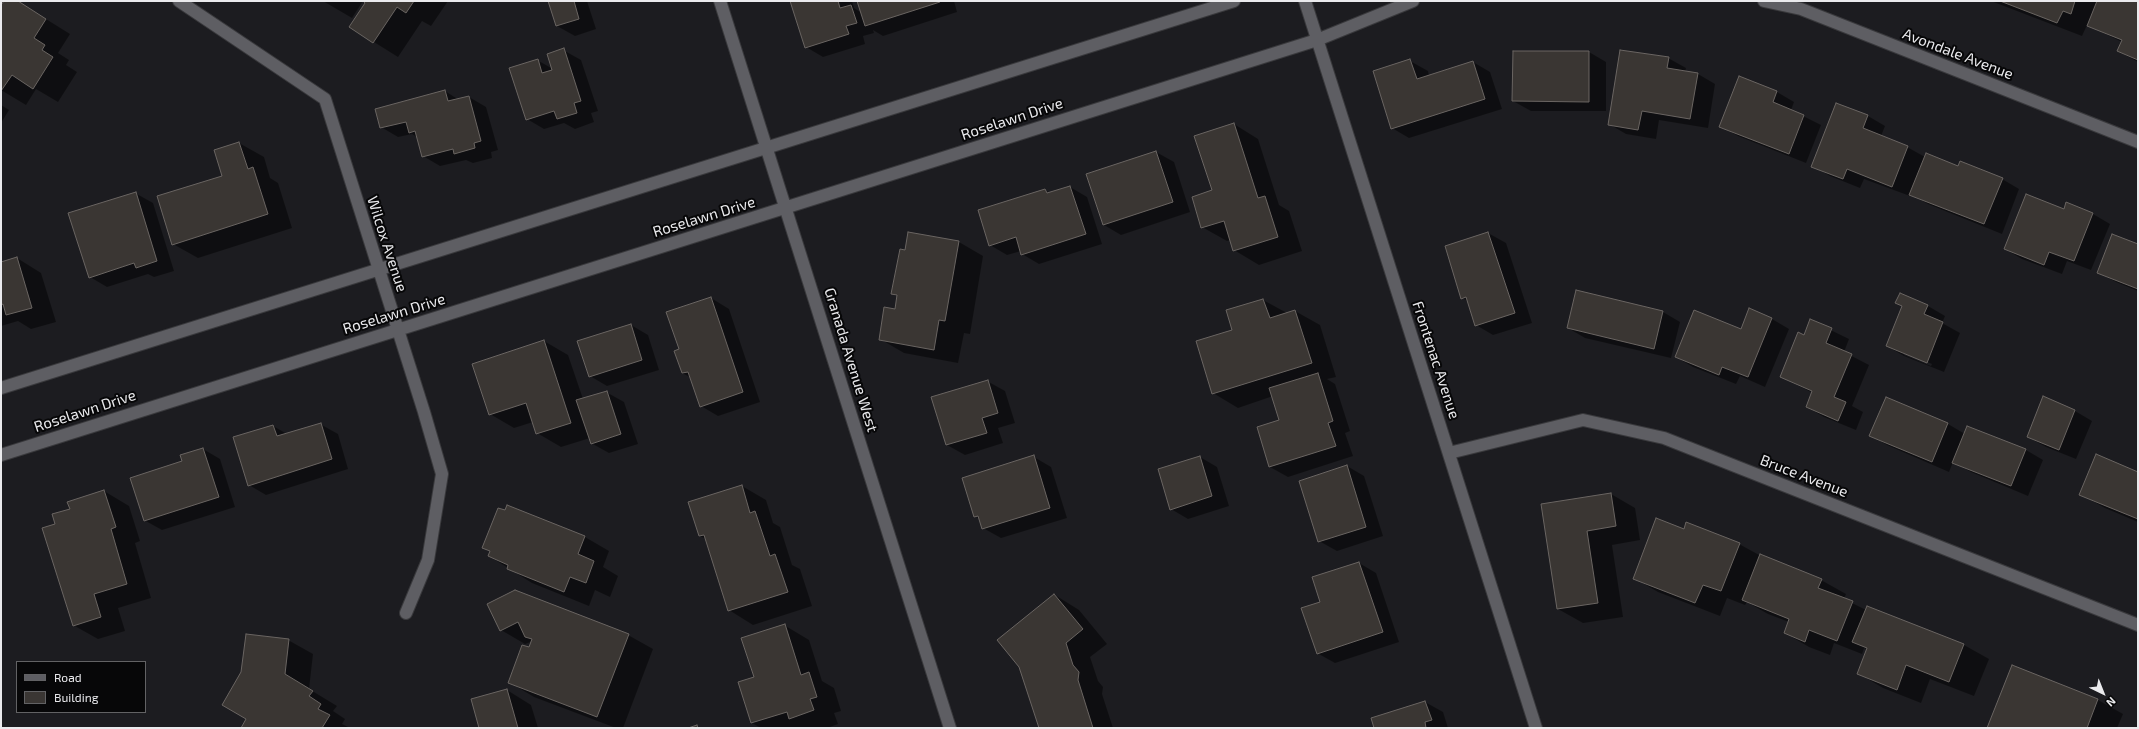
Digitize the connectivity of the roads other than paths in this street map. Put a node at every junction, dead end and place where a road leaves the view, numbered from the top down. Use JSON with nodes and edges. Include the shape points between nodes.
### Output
{"nodes":[{"id":1,"x":180,"y":1,"type":"edge"},
{"id":2,"x":720,"y":1,"type":"edge"},
{"id":3,"x":1234,"y":1,"type":"edge"},
{"id":4,"x":1305,"y":1,"type":"edge"},
{"id":5,"x":1413,"y":1,"type":"edge"},
{"id":6,"x":1764,"y":1,"type":"edge"},
{"id":7,"x":1317,"y":40,"type":"junction"},
{"id":8,"x":2138,"y":142,"type":"edge"},
{"id":9,"x":767,"y":148,"type":"junction"},
{"id":10,"x":787,"y":208,"type":"junction"},
{"id":11,"x":379,"y":270,"type":"junction"},
{"id":12,"x":398,"y":330,"type":"junction"},
{"id":13,"x":1,"y":388,"type":"edge"},
{"id":14,"x":1449,"y":453,"type":"junction"},
{"id":15,"x":1,"y":455,"type":"edge"},
{"id":16,"x":406,"y":613,"type":"dead end"},
{"id":17,"x":2138,"y":625,"type":"edge"},
{"id":18,"x":950,"y":728,"type":"edge"},
{"id":19,"x":1536,"y":728,"type":"edge"}],
"edges":[{"from":1,"to":11,"type":"street","name":"Wilcox Avenue","via":[[325,99]]},
{"from":2,"to":9,"type":"street","name":"Granada Avenue West"},
{"from":3,"to":9,"type":"street"},
{"from":4,"to":7,"type":"street","name":"Frontenac Avenue"},
{"from":5,"to":7,"type":"street","name":"Roselawn Drive"},
{"from":6,"to":8,"type":"street","name":"Avondale Avenue","via":[[1801,9]]},
{"from":7,"to":10,"type":"street","name":"Roselawn Drive"},
{"from":7,"to":14,"type":"street","name":"Frontenac Avenue"},
{"from":9,"to":10,"type":"street","name":"Granada Avenue West"},
{"from":9,"to":11,"type":"street"},
{"from":10,"to":12,"type":"street","name":"Roselawn Drive"},
{"from":10,"to":18,"type":"street","name":"Granada Avenue West"},
{"from":11,"to":12,"type":"street","name":"Wilcox Avenue"},
{"from":11,"to":13,"type":"street"},
{"from":12,"to":15,"type":"street","name":"Roselawn Drive"},
{"from":12,"to":16,"type":"street","name":"Wilcox Avenue","via":[[442,474],[428,560]]},
{"from":14,"to":17,"type":"street","name":"Bruce Avenue","via":[[1583,420],[1664,438]]},
{"from":14,"to":19,"type":"street","name":"Frontenac Avenue"}]}
